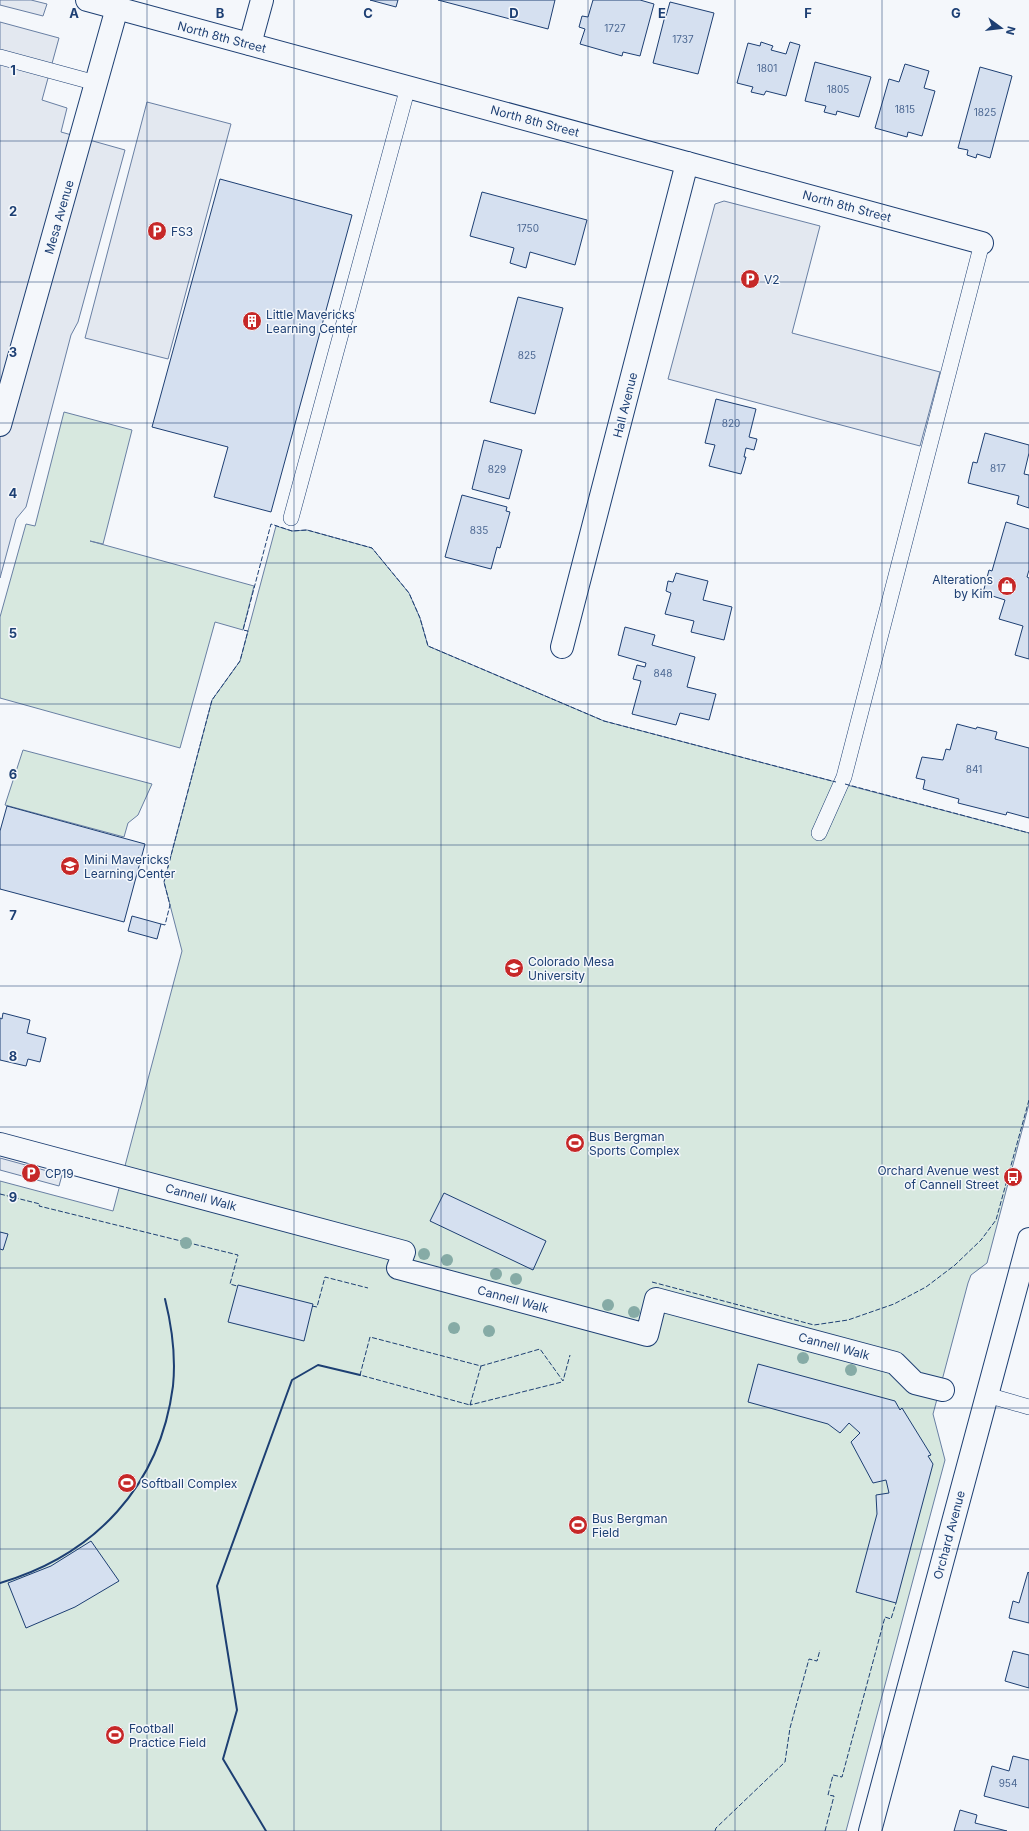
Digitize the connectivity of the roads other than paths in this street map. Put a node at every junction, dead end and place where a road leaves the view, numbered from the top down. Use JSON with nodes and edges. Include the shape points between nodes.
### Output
{"nodes":[{"id":1,"x":87,"y":0,"type":"edge"},
{"id":2,"x":262,"y":0,"type":"edge"},
{"id":3,"x":116,"y":8,"type":"junction"},
{"id":4,"x":250,"y":44,"type":"junction"},
{"id":5,"x":0,"y":57,"type":"edge"},
{"id":6,"x":96,"y":83,"type":"junction"},
{"id":7,"x":408,"y":87,"type":"junction"},
{"id":8,"x":688,"y":163,"type":"junction"},
{"id":9,"x":982,"y":243,"type":"joint"},
{"id":10,"x":0,"y":425,"type":"edge"},
{"id":11,"x":291,"y":518,"type":"dead end"},
{"id":12,"x":562,"y":646,"type":"dead end"},
{"id":13,"x":819,"y":833,"type":"dead end"},
{"id":14,"x":0,"y":1144,"type":"edge"},
{"id":15,"x":1029,"y":1239,"type":"edge"},
{"id":16,"x":943,"y":1390,"type":"dead end"},
{"id":17,"x":987,"y":1395,"type":"junction"},
{"id":18,"x":1029,"y":1407,"type":"edge"},
{"id":19,"x":870,"y":1831,"type":"edge"}],
"edges":[{"from":1,"to":3,"type":"street","name":"North 8th Street"},
{"from":2,"to":4,"type":"street"},
{"from":3,"to":4,"type":"street","name":"North 8th Street"},
{"from":3,"to":6,"type":"street","name":"Mesa Avenue"},
{"from":4,"to":7,"type":"street","name":"North 8th Street"},
{"from":5,"to":6,"type":"lane"},
{"from":6,"to":10,"type":"street","name":"Mesa Avenue"},
{"from":7,"to":8,"type":"street","name":"North 8th Street"},
{"from":7,"to":11,"type":"lane"},
{"from":8,"to":9,"type":"street","name":"North 8th Street"},
{"from":8,"to":12,"type":"street","name":"Hall Avenue"},
{"from":9,"to":13,"type":"lane","via":[[844,777]]},
{"from":14,"to":16,"type":"street","name":"Cannell Walk","via":[[404,1252],[398,1268],[647,1335],[656,1299],[895,1363],[915,1383]]},
{"from":15,"to":17,"type":"street","name":"Orchard Avenue"},
{"from":17,"to":18,"type":"lane"},
{"from":17,"to":19,"type":"street","name":"Orchard Avenue"}]}
